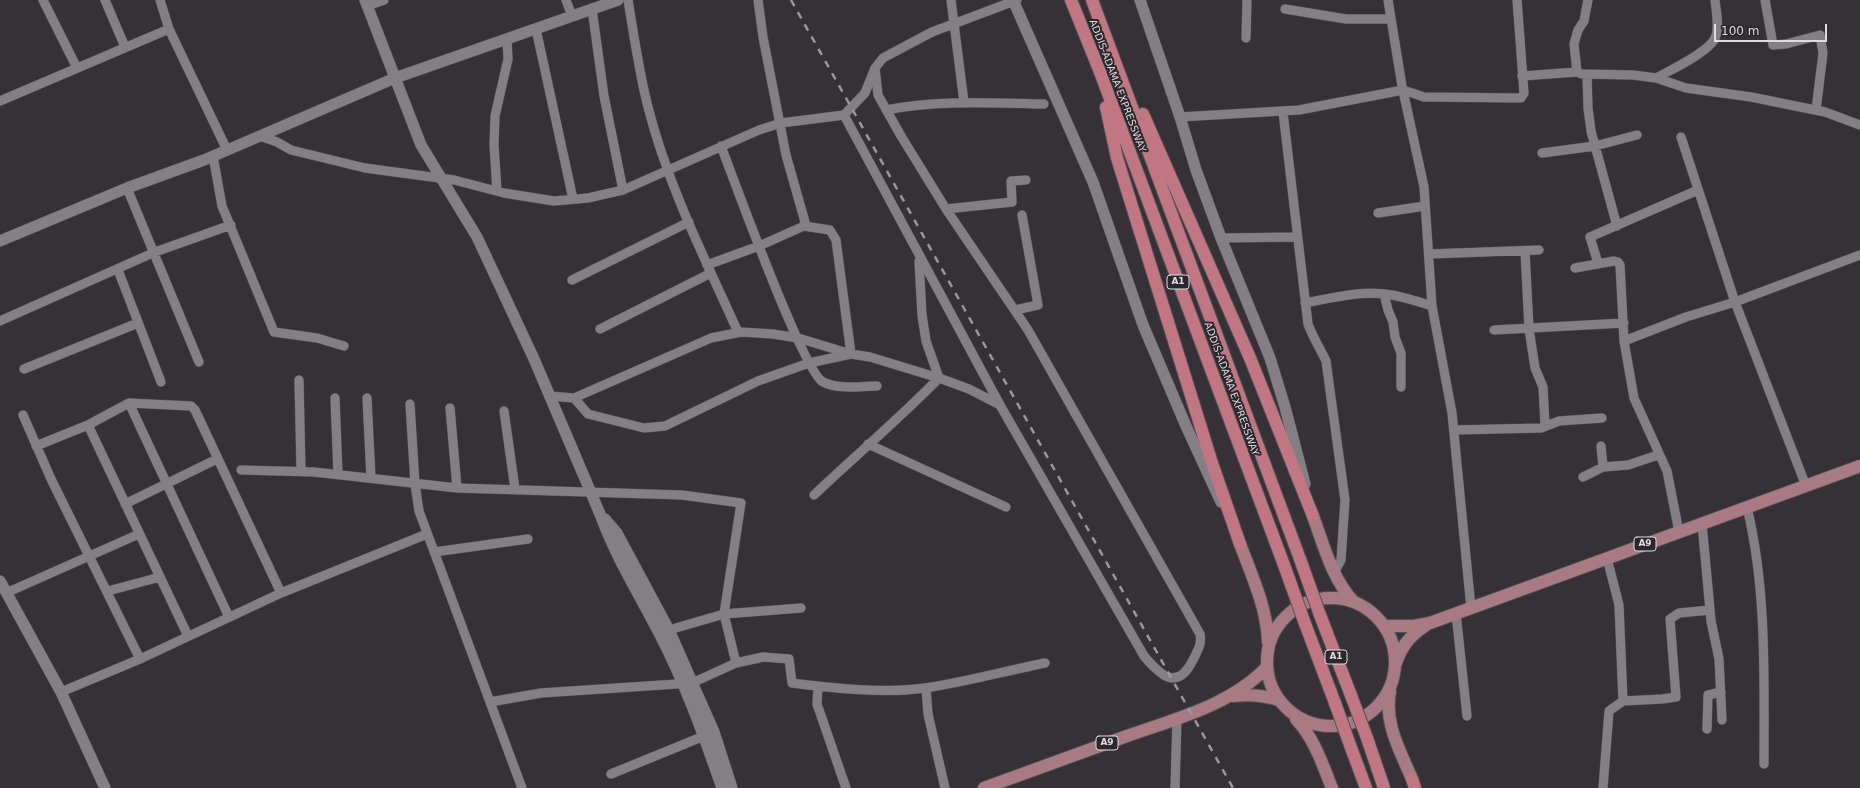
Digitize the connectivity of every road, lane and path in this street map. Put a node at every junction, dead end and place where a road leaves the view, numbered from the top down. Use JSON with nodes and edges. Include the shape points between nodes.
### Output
{"nodes":[{"id":1,"x":43,"y":0,"type":"edge"},
{"id":2,"x":105,"y":0,"type":"edge"},
{"id":3,"x":160,"y":0,"type":"edge"},
{"id":4,"x":384,"y":0,"type":"edge"},
{"id":5,"x":566,"y":0,"type":"edge"},
{"id":6,"x":618,"y":0,"type":"edge"},
{"id":7,"x":628,"y":0,"type":"edge"},
{"id":8,"x":758,"y":0,"type":"edge"},
{"id":9,"x":951,"y":0,"type":"edge"},
{"id":10,"x":1015,"y":0,"type":"edge"},
{"id":11,"x":1071,"y":0,"type":"edge"},
{"id":12,"x":1092,"y":0,"type":"edge"},
{"id":13,"x":1140,"y":0,"type":"edge"},
{"id":14,"x":1248,"y":0,"type":"edge"},
{"id":15,"x":1388,"y":0,"type":"edge"},
{"id":16,"x":1517,"y":0,"type":"edge"},
{"id":17,"x":1588,"y":0,"type":"edge"},
{"id":18,"x":1715,"y":0,"type":"edge"},
{"id":19,"x":1765,"y":0,"type":"edge"},
{"id":20,"x":366,"y":3,"type":"edge"},
{"id":21,"x":592,"y":9,"type":"junction"},
{"id":22,"x":1285,"y":9,"type":"dead end"},
{"id":23,"x":572,"y":16,"type":"junction"},
{"id":24,"x":1391,"y":19,"type":"junction"},
{"id":25,"x":955,"y":24,"type":"junction"},
{"id":26,"x":169,"y":29,"type":"junction"},
{"id":27,"x":536,"y":29,"type":"junction"},
{"id":28,"x":1246,"y":38,"type":"dead end"},
{"id":29,"x":507,"y":39,"type":"junction"},
{"id":30,"x":125,"y":47,"type":"junction"},
{"id":31,"x":1117,"y":64,"type":"junction"},
{"id":32,"x":77,"y":68,"type":"junction"},
{"id":33,"x":874,"y":68,"type":"junction"},
{"id":34,"x":1100,"y":72,"type":"junction"},
{"id":35,"x":1577,"y":72,"type":"junction"},
{"id":36,"x":1587,"y":74,"type":"junction"},
{"id":37,"x":1522,"y":76,"type":"junction"},
{"id":38,"x":395,"y":78,"type":"junction"},
{"id":39,"x":1656,"y":78,"type":"junction"},
{"id":40,"x":1403,"y":90,"type":"junction"},
{"id":41,"x":0,"y":101,"type":"edge"},
{"id":42,"x":964,"y":102,"type":"junction"},
{"id":43,"x":1044,"y":104,"type":"dead end"},
{"id":44,"x":886,"y":110,"type":"junction"},
{"id":45,"x":1816,"y":110,"type":"junction"},
{"id":46,"x":1283,"y":112,"type":"junction"},
{"id":47,"x":844,"y":115,"type":"junction"},
{"id":48,"x":1180,"y":117,"type":"junction"},
{"id":49,"x":781,"y":123,"type":"junction"},
{"id":50,"x":1860,"y":125,"type":"edge"},
{"id":51,"x":1636,"y":135,"type":"dead end"},
{"id":52,"x":260,"y":136,"type":"junction"},
{"id":53,"x":1681,"y":137,"type":"dead end"},
{"id":54,"x":721,"y":146,"type":"junction"},
{"id":55,"x":1595,"y":146,"type":"junction"},
{"id":56,"x":227,"y":150,"type":"junction"},
{"id":57,"x":1542,"y":152,"type":"dead end"},
{"id":58,"x":213,"y":156,"type":"junction"},
{"id":59,"x":668,"y":170,"type":"junction"},
{"id":60,"x":442,"y":178,"type":"junction"},
{"id":61,"x":1026,"y":180,"type":"dead end"},
{"id":62,"x":127,"y":188,"type":"junction"},
{"id":63,"x":623,"y":190,"type":"junction"},
{"id":64,"x":1698,"y":190,"type":"junction"},
{"id":65,"x":498,"y":191,"type":"junction"},
{"id":66,"x":573,"y":199,"type":"junction"},
{"id":67,"x":1425,"y":206,"type":"junction"},
{"id":68,"x":946,"y":209,"type":"junction"},
{"id":69,"x":1378,"y":213,"type":"dead end"},
{"id":70,"x":1022,"y":215,"type":"dead end"},
{"id":71,"x":689,"y":222,"type":"junction"},
{"id":72,"x":230,"y":225,"type":"junction"},
{"id":73,"x":804,"y":226,"type":"junction"},
{"id":74,"x":1617,"y":226,"type":"junction"},
{"id":75,"x":1221,"y":238,"type":"junction"},
{"id":76,"x":1297,"y":238,"type":"junction"},
{"id":77,"x":0,"y":241,"type":"edge"},
{"id":78,"x":759,"y":246,"type":"junction"},
{"id":79,"x":1539,"y":250,"type":"dead end"},
{"id":80,"x":1525,"y":251,"type":"junction"},
{"id":81,"x":155,"y":252,"type":"junction"},
{"id":82,"x":1428,"y":254,"type":"junction"},
{"id":83,"x":1860,"y":255,"type":"edge"},
{"id":84,"x":919,"y":256,"type":"junction"},
{"id":85,"x":1598,"y":263,"type":"junction"},
{"id":86,"x":1574,"y":268,"type":"dead end"},
{"id":87,"x":709,"y":269,"type":"junction"},
{"id":88,"x":118,"y":270,"type":"junction"},
{"id":89,"x":572,"y":280,"type":"dead end"},
{"id":90,"x":1384,"y":294,"type":"junction"},
{"id":91,"x":1735,"y":302,"type":"junction"},
{"id":92,"x":1305,"y":303,"type":"junction"},
{"id":93,"x":1432,"y":306,"type":"junction"},
{"id":94,"x":1015,"y":310,"type":"junction"},
{"id":95,"x":0,"y":321,"type":"edge"},
{"id":96,"x":138,"y":323,"type":"junction"},
{"id":97,"x":1624,"y":324,"type":"junction"},
{"id":98,"x":600,"y":329,"type":"dead end"},
{"id":99,"x":1529,"y":329,"type":"junction"},
{"id":100,"x":1494,"y":330,"type":"dead end"},
{"id":101,"x":738,"y":332,"type":"junction"},
{"id":102,"x":798,"y":338,"type":"junction"},
{"id":103,"x":1624,"y":341,"type":"junction"},
{"id":104,"x":344,"y":346,"type":"dead end"},
{"id":105,"x":851,"y":354,"type":"junction"},
{"id":106,"x":199,"y":362,"type":"dead end"},
{"id":107,"x":809,"y":363,"type":"junction"},
{"id":108,"x":24,"y":369,"type":"dead end"},
{"id":109,"x":939,"y":378,"type":"junction"},
{"id":110,"x":299,"y":380,"type":"dead end"},
{"id":111,"x":161,"y":382,"type":"dead end"},
{"id":112,"x":877,"y":386,"type":"dead end"},
{"id":113,"x":1401,"y":387,"type":"dead end"},
{"id":114,"x":549,"y":396,"type":"junction"},
{"id":115,"x":335,"y":398,"type":"dead end"},
{"id":116,"x":367,"y":398,"type":"dead end"},
{"id":117,"x":574,"y":398,"type":"junction"},
{"id":118,"x":129,"y":403,"type":"junction"},
{"id":119,"x":410,"y":404,"type":"dead end"},
{"id":120,"x":1000,"y":406,"type":"junction"},
{"id":121,"x":450,"y":408,"type":"dead end"},
{"id":122,"x":504,"y":411,"type":"dead end"},
{"id":123,"x":23,"y":415,"type":"dead end"},
{"id":124,"x":1602,"y":418,"type":"dead end"},
{"id":125,"x":88,"y":424,"type":"junction"},
{"id":126,"x":1546,"y":425,"type":"junction"},
{"id":127,"x":1454,"y":430,"type":"junction"},
{"id":128,"x":868,"y":444,"type":"junction"},
{"id":129,"x":36,"y":446,"type":"junction"},
{"id":130,"x":1601,"y":446,"type":"dead end"},
{"id":131,"x":1658,"y":455,"type":"junction"},
{"id":132,"x":217,"y":459,"type":"junction"},
{"id":133,"x":1860,"y":466,"type":"edge"},
{"id":134,"x":1603,"y":467,"type":"junction"},
{"id":135,"x":241,"y":470,"type":"dead end"},
{"id":136,"x":301,"y":471,"type":"junction"},
{"id":137,"x":338,"y":474,"type":"junction"},
{"id":138,"x":1584,"y":477,"type":"dead end"},
{"id":139,"x":371,"y":478,"type":"junction"},
{"id":140,"x":167,"y":484,"type":"junction"},
{"id":141,"x":415,"y":484,"type":"junction"},
{"id":142,"x":1806,"y":486,"type":"junction"},
{"id":143,"x":457,"y":488,"type":"junction"},
{"id":144,"x":515,"y":489,"type":"junction"},
{"id":145,"x":591,"y":493,"type":"junction"},
{"id":146,"x":814,"y":495,"type":"dead end"},
{"id":147,"x":125,"y":504,"type":"junction"},
{"id":148,"x":1006,"y":507,"type":"dead end"},
{"id":149,"x":1747,"y":507,"type":"junction"},
{"id":150,"x":600,"y":514,"type":"junction"},
{"id":151,"x":1313,"y":516,"type":"junction"},
{"id":152,"x":1702,"y":524,"type":"junction"},
{"id":153,"x":1680,"y":532,"type":"junction"},
{"id":154,"x":140,"y":534,"type":"junction"},
{"id":155,"x":427,"y":534,"type":"junction"},
{"id":156,"x":528,"y":539,"type":"dead end"},
{"id":157,"x":1240,"y":544,"type":"junction"},
{"id":158,"x":434,"y":552,"type":"junction"},
{"id":159,"x":91,"y":557,"type":"junction"},
{"id":160,"x":1607,"y":558,"type":"junction"},
{"id":161,"x":1334,"y":573,"type":"junction"},
{"id":162,"x":160,"y":577,"type":"junction"},
{"id":163,"x":0,"y":581,"type":"edge"},
{"id":164,"x":108,"y":591,"type":"junction"},
{"id":165,"x":6,"y":593,"type":"junction"},
{"id":166,"x":281,"y":594,"type":"junction"},
{"id":167,"x":1355,"y":603,"type":"junction"},
{"id":168,"x":801,"y":608,"type":"dead end"},
{"id":169,"x":1471,"y":608,"type":"junction"},
{"id":170,"x":1710,"y":610,"type":"junction"},
{"id":171,"x":1456,"y":613,"type":"junction"},
{"id":172,"x":724,"y":614,"type":"junction"},
{"id":173,"x":229,"y":617,"type":"junction"},
{"id":174,"x":1430,"y":623,"type":"junction"},
{"id":175,"x":1385,"y":626,"type":"junction"},
{"id":176,"x":669,"y":630,"type":"junction"},
{"id":177,"x":188,"y":636,"type":"junction"},
{"id":178,"x":1269,"y":647,"type":"junction"},
{"id":179,"x":140,"y":659,"type":"junction"},
{"id":180,"x":1045,"y":663,"type":"dead end"},
{"id":181,"x":736,"y":664,"type":"junction"},
{"id":182,"x":1396,"y":664,"type":"junction"},
{"id":183,"x":1267,"y":667,"type":"junction"},
{"id":184,"x":687,"y":683,"type":"junction"},
{"id":185,"x":818,"y":686,"type":"junction"},
{"id":186,"x":1391,"y":687,"type":"junction"},
{"id":187,"x":926,"y":688,"type":"junction"},
{"id":188,"x":61,"y":692,"type":"junction"},
{"id":189,"x":1721,"y":692,"type":"junction"},
{"id":190,"x":1230,"y":697,"type":"junction"},
{"id":191,"x":1279,"y":700,"type":"junction"},
{"id":192,"x":1623,"y":701,"type":"junction"},
{"id":193,"x":490,"y":702,"type":"junction"},
{"id":194,"x":1290,"y":712,"type":"junction"},
{"id":195,"x":1466,"y":716,"type":"dead end"},
{"id":196,"x":1178,"y":718,"type":"junction"},
{"id":197,"x":1722,"y":720,"type":"dead end"},
{"id":198,"x":1707,"y":729,"type":"dead end"},
{"id":199,"x":709,"y":734,"type":"junction"},
{"id":200,"x":1764,"y":764,"type":"dead end"},
{"id":201,"x":611,"y":774,"type":"dead end"},
{"id":202,"x":1414,"y":785,"type":"edge"},
{"id":203,"x":105,"y":788,"type":"edge"},
{"id":204,"x":522,"y":788,"type":"edge"},
{"id":205,"x":722,"y":788,"type":"edge"},
{"id":206,"x":732,"y":788,"type":"edge"},
{"id":207,"x":846,"y":788,"type":"edge"},
{"id":208,"x":945,"y":788,"type":"edge"},
{"id":209,"x":984,"y":788,"type":"edge"},
{"id":210,"x":1175,"y":788,"type":"edge"},
{"id":211,"x":1332,"y":788,"type":"edge"},
{"id":212,"x":1366,"y":788,"type":"edge"},
{"id":213,"x":1384,"y":788,"type":"edge"},
{"id":214,"x":1603,"y":788,"type":"edge"}],
"edges":[{"from":1,"to":32,"type":"street"},
{"from":2,"to":30,"type":"street"},
{"from":3,"to":26,"type":"street"},
{"from":4,"to":20,"type":"street"},
{"from":5,"to":23,"type":"street"},
{"from":6,"to":21,"type":"street"},
{"from":7,"to":59,"type":"street","via":[[647,100]]},
{"from":8,"to":49,"type":"street"},
{"from":9,"to":25,"type":"street"},
{"from":10,"to":25,"type":"street"},
{"from":10,"to":157,"type":"street","via":[[1093,182],[1143,325]]},
{"from":11,"to":34,"type":"highway","name":"ADDIS-ADAMA EXPRESSWAY","number":"A1"},
{"from":12,"to":31,"type":"highway","name":"ADDIS-ADAMA EXPRESSWAY","number":"A1"},
{"from":13,"to":48,"type":"street"},
{"from":14,"to":28,"type":"street"},
{"from":15,"to":24,"type":"street"},
{"from":16,"to":37,"type":"street"},
{"from":17,"to":35,"type":"street","via":[[1584,21],[1574,44]]},
{"from":18,"to":39,"type":"street","via":[[1715,38],[1690,60]]},
{"from":19,"to":45,"type":"street","via":[[1773,45],[1820,35],[1823,53]]},
{"from":20,"to":38,"type":"street"},
{"from":21,"to":23,"type":"street"},
{"from":21,"to":63,"type":"street","via":[[604,96]]},
{"from":22,"to":24,"type":"street","via":[[1346,19]]},
{"from":23,"to":27,"type":"street"},
{"from":24,"to":40,"type":"street"},
{"from":25,"to":33,"type":"street","via":[[932,32],[883,58]]},
{"from":25,"to":42,"type":"street"},
{"from":26,"to":30,"type":"street"},
{"from":26,"to":56,"type":"street"},
{"from":27,"to":29,"type":"street"},
{"from":27,"to":66,"type":"street"},
{"from":29,"to":38,"type":"street"},
{"from":29,"to":65,"type":"street","via":[[508,59],[495,116],[494,145]]},
{"from":30,"to":32,"type":"street"},
{"from":31,"to":151,"type":"highway","via":[[1150,128],[1198,238],[1250,358]]},
{"from":31,"to":213,"type":"highway","name":"ADDIS-ADAMA EXPRESSWAY","number":"A1","bridge":true},
{"from":32,"to":41,"type":"street"},
{"from":33,"to":44,"type":"street","via":[[878,95]]},
{"from":33,"to":47,"type":"street","via":[[865,93]]},
{"from":34,"to":157,"type":"highway","via":[[1117,158],[1212,463]]},
{"from":34,"to":212,"type":"highway","name":"ADDIS-ADAMA EXPRESSWAY","number":"A1","bridge":true},
{"from":35,"to":36,"type":"street"},
{"from":35,"to":37,"type":"street"},
{"from":36,"to":39,"type":"street"},
{"from":36,"to":55,"type":"street","via":[[1588,108]]},
{"from":37,"to":40,"type":"street","via":[[1524,93],[1521,98],[1424,97]]},
{"from":38,"to":52,"type":"street"},
{"from":38,"to":60,"type":"street","via":[[421,145]]},
{"from":39,"to":45,"type":"street","via":[[1686,88]]},
{"from":40,"to":46,"type":"street"},
{"from":40,"to":67,"type":"street","via":[[1424,187]]},
{"from":42,"to":43,"type":"street"},
{"from":42,"to":44,"type":"street","via":[[914,104]]},
{"from":44,"to":68,"type":"street"},
{"from":45,"to":50,"type":"street"},
{"from":46,"to":48,"type":"street"},
{"from":46,"to":76,"type":"street"},
{"from":47,"to":49,"type":"street"},
{"from":47,"to":84,"type":"street"},
{"from":48,"to":75,"type":"street"},
{"from":49,"to":54,"type":"street"},
{"from":49,"to":73,"type":"street","via":[[786,155]]},
{"from":51,"to":55,"type":"street"},
{"from":52,"to":56,"type":"street"},
{"from":52,"to":60,"type":"street","via":[[292,150],[364,168]]},
{"from":53,"to":64,"type":"street"},
{"from":54,"to":59,"type":"street"},
{"from":54,"to":78,"type":"street"},
{"from":55,"to":57,"type":"street"},
{"from":55,"to":74,"type":"street"},
{"from":56,"to":58,"type":"street"},
{"from":58,"to":62,"type":"street"},
{"from":58,"to":72,"type":"street","via":[[222,206]]},
{"from":59,"to":63,"type":"street"},
{"from":59,"to":71,"type":"street"},
{"from":60,"to":65,"type":"street"},
{"from":60,"to":114,"type":"street","via":[[476,237]]},
{"from":61,"to":68,"type":"street","via":[[1011,181],[1012,202]]},
{"from":62,"to":77,"type":"street"},
{"from":62,"to":81,"type":"street"},
{"from":63,"to":66,"type":"street"},
{"from":64,"to":74,"type":"street"},
{"from":64,"to":91,"type":"street"},
{"from":65,"to":66,"type":"street","via":[[554,201]]},
{"from":67,"to":69,"type":"street"},
{"from":67,"to":82,"type":"street"},
{"from":68,"to":94,"type":"street"},
{"from":70,"to":94,"type":"street","via":[[1038,306]]},
{"from":71,"to":87,"type":"street"},
{"from":71,"to":89,"type":"street"},
{"from":72,"to":81,"type":"street"},
{"from":72,"to":104,"type":"street","via":[[274,332],[317,338]]},
{"from":73,"to":78,"type":"street"},
{"from":73,"to":105,"type":"street","via":[[830,230],[834,234]]},
{"from":74,"to":85,"type":"street","via":[[1590,238]]},
{"from":75,"to":76,"type":"street"},
{"from":75,"to":151,"type":"street","via":[[1270,358]]},
{"from":76,"to":92,"type":"street"},
{"from":78,"to":87,"type":"street"},
{"from":78,"to":102,"type":"street"},
{"from":79,"to":80,"type":"street"},
{"from":80,"to":82,"type":"street"},
{"from":80,"to":99,"type":"street"},
{"from":81,"to":88,"type":"street"},
{"from":81,"to":106,"type":"street"},
{"from":82,"to":93,"type":"street"},
{"from":83,"to":91,"type":"street"},
{"from":84,"to":109,"type":"street","via":[[926,342]]},
{"from":84,"to":120,"type":"street"},
{"from":85,"to":86,"type":"street"},
{"from":85,"to":97,"type":"street","via":[[1614,260],[1620,265]]},
{"from":87,"to":98,"type":"street"},
{"from":87,"to":101,"type":"street"},
{"from":88,"to":95,"type":"street"},
{"from":88,"to":96,"type":"street"},
{"from":90,"to":92,"type":"street","via":[[1348,294]]},
{"from":90,"to":93,"type":"street"},
{"from":90,"to":113,"type":"street","via":[[1401,353]]},
{"from":91,"to":103,"type":"street","via":[[1686,316]]},
{"from":91,"to":142,"type":"street"},
{"from":92,"to":161,"type":"street","via":[[1313,339],[1326,361],[1345,500],[1341,560]]},
{"from":93,"to":127,"type":"street"},
{"from":94,"to":120,"type":"street","via":[[1200,634],[1202,643],[1188,670],[1171,678],[1158,673],[1144,656]]},
{"from":96,"to":108,"type":"street"},
{"from":96,"to":111,"type":"street"},
{"from":97,"to":99,"type":"street"},
{"from":97,"to":103,"type":"street"},
{"from":99,"to":100,"type":"street"},
{"from":99,"to":126,"type":"street","via":[[1535,368],[1543,387]]},
{"from":101,"to":102,"type":"street"},
{"from":101,"to":117,"type":"street","via":[[712,338]]},
{"from":102,"to":105,"type":"street"},
{"from":102,"to":107,"type":"street"},
{"from":103,"to":131,"type":"street","via":[[1634,398]]},
{"from":105,"to":107,"type":"street"},
{"from":105,"to":109,"type":"street","via":[[870,357]]},
{"from":107,"to":112,"type":"street","via":[[823,382]]},
{"from":107,"to":117,"type":"street","via":[[758,381],[665,426],[644,428],[588,414]]},
{"from":109,"to":120,"type":"street","via":[[969,389]]},
{"from":109,"to":128,"type":"street"},
{"from":110,"to":136,"type":"street"},
{"from":114,"to":117,"type":"street"},
{"from":114,"to":145,"type":"street"},
{"from":115,"to":137,"type":"street"},
{"from":116,"to":139,"type":"street"},
{"from":118,"to":125,"type":"street"},
{"from":118,"to":132,"type":"street","via":[[191,406]]},
{"from":118,"to":140,"type":"street"},
{"from":119,"to":141,"type":"street"},
{"from":121,"to":143,"type":"street"},
{"from":122,"to":144,"type":"street"},
{"from":123,"to":129,"type":"street"},
{"from":124,"to":126,"type":"street","via":[[1559,420]]},
{"from":125,"to":129,"type":"street"},
{"from":125,"to":147,"type":"street"},
{"from":126,"to":127,"type":"street","via":[[1541,428]]},
{"from":127,"to":169,"type":"street"},
{"from":128,"to":146,"type":"street"},
{"from":128,"to":148,"type":"street"},
{"from":129,"to":159,"type":"street"},
{"from":130,"to":134,"type":"street"},
{"from":131,"to":134,"type":"street","via":[[1628,465]]},
{"from":131,"to":153,"type":"street","via":[[1667,471]]},
{"from":132,"to":140,"type":"street"},
{"from":132,"to":166,"type":"street"},
{"from":133,"to":142,"type":"main road","number":"A9"},
{"from":134,"to":138,"type":"street"},
{"from":135,"to":136,"type":"street"},
{"from":136,"to":137,"type":"street"},
{"from":137,"to":139,"type":"street"},
{"from":139,"to":141,"type":"street"},
{"from":140,"to":147,"type":"street"},
{"from":140,"to":173,"type":"street"},
{"from":141,"to":143,"type":"street"},
{"from":141,"to":155,"type":"street","via":[[419,511]]},
{"from":142,"to":149,"type":"main road","number":"A9"},
{"from":143,"to":144,"type":"street"},
{"from":144,"to":145,"type":"street"},
{"from":145,"to":150,"type":"street"},
{"from":145,"to":172,"type":"street","via":[[682,495],[740,503]]},
{"from":147,"to":154,"type":"street"},
{"from":149,"to":152,"type":"main road","number":"A9"},
{"from":149,"to":200,"type":"street","via":[[1754,534],[1764,651]]},
{"from":150,"to":176,"type":"street","via":[[617,533]]},
{"from":150,"to":184,"type":"street","via":[[608,537]]},
{"from":151,"to":161,"type":"main road"},
{"from":152,"to":153,"type":"main road","number":"A9"},
{"from":152,"to":170,"type":"street"},
{"from":153,"to":160,"type":"main road","number":"A9"},
{"from":154,"to":159,"type":"street"},
{"from":154,"to":162,"type":"street"},
{"from":155,"to":158,"type":"street"},
{"from":155,"to":166,"type":"street"},
{"from":156,"to":158,"type":"street"},
{"from":157,"to":178,"type":"main road","via":[[1260,597],[1267,622]]},
{"from":158,"to":193,"type":"street"},
{"from":159,"to":164,"type":"street"},
{"from":159,"to":165,"type":"street"},
{"from":160,"to":169,"type":"main road","number":"A9"},
{"from":160,"to":192,"type":"street","via":[[1618,605]]},
{"from":161,"to":167,"type":"main road","via":[[1344,592]]},
{"from":162,"to":164,"type":"street"},
{"from":162,"to":177,"type":"street"},
{"from":163,"to":165,"type":"street"},
{"from":164,"to":179,"type":"street"},
{"from":165,"to":188,"type":"street"},
{"from":166,"to":173,"type":"street"},
{"from":167,"to":175,"type":"main road","via":[[1366,608]]},
{"from":167,"to":178,"type":"main road","via":[[1327,598],[1307,602],[1289,613],[1276,629]]},
{"from":168,"to":172,"type":"street"},
{"from":169,"to":171,"type":"main road","number":"A9"},
{"from":170,"to":189,"type":"street","via":[[1719,659]]},
{"from":170,"to":192,"type":"street","via":[[1679,613],[1670,619],[1676,697]]},
{"from":171,"to":174,"type":"main road","number":"A9"},
{"from":171,"to":195,"type":"street"},
{"from":172,"to":176,"type":"street"},
{"from":172,"to":181,"type":"street"},
{"from":173,"to":177,"type":"street"},
{"from":174,"to":175,"type":"main road","number":"A9"},
{"from":174,"to":182,"type":"main road","number":"A9","via":[[1407,640]]},
{"from":175,"to":182,"type":"main road","via":[[1393,644]]},
{"from":176,"to":184,"type":"street"},
{"from":177,"to":179,"type":"street"},
{"from":178,"to":183,"type":"main road"},
{"from":179,"to":188,"type":"street"},
{"from":180,"to":187,"type":"street"},
{"from":181,"to":184,"type":"street"},
{"from":181,"to":185,"type":"street","via":[[763,657],[789,659],[792,683]]},
{"from":182,"to":186,"type":"main road"},
{"from":183,"to":190,"type":"main road","number":"A9"},
{"from":183,"to":191,"type":"main road","via":[[1271,685]]},
{"from":184,"to":193,"type":"street","via":[[541,693]]},
{"from":184,"to":199,"type":"street"},
{"from":185,"to":187,"type":"street","via":[[887,690]]},
{"from":185,"to":207,"type":"street","via":[[817,704]]},
{"from":186,"to":194,"type":"main road","via":[[1380,705],[1364,718],[1344,726],[1323,726],[1303,721]]},
{"from":186,"to":202,"type":"main road","via":[[1387,707],[1391,728]]},
{"from":187,"to":208,"type":"street","via":[[930,722]]},
{"from":188,"to":203,"type":"street"},
{"from":189,"to":197,"type":"street"},
{"from":189,"to":198,"type":"street","via":[[1708,695]]},
{"from":190,"to":191,"type":"main road","number":"A9","via":[[1250,694]]},
{"from":190,"to":196,"type":"main road","number":"A9"},
{"from":191,"to":194,"type":"main road"},
{"from":192,"to":214,"type":"street","via":[[1610,711]]},
{"from":193,"to":204,"type":"street"},
{"from":194,"to":211,"type":"main road","via":[[1306,730]]},
{"from":196,"to":209,"type":"main road","number":"A9"},
{"from":196,"to":210,"type":"street"},
{"from":199,"to":201,"type":"street"},
{"from":199,"to":205,"type":"street"},
{"from":199,"to":206,"type":"street"}]}
